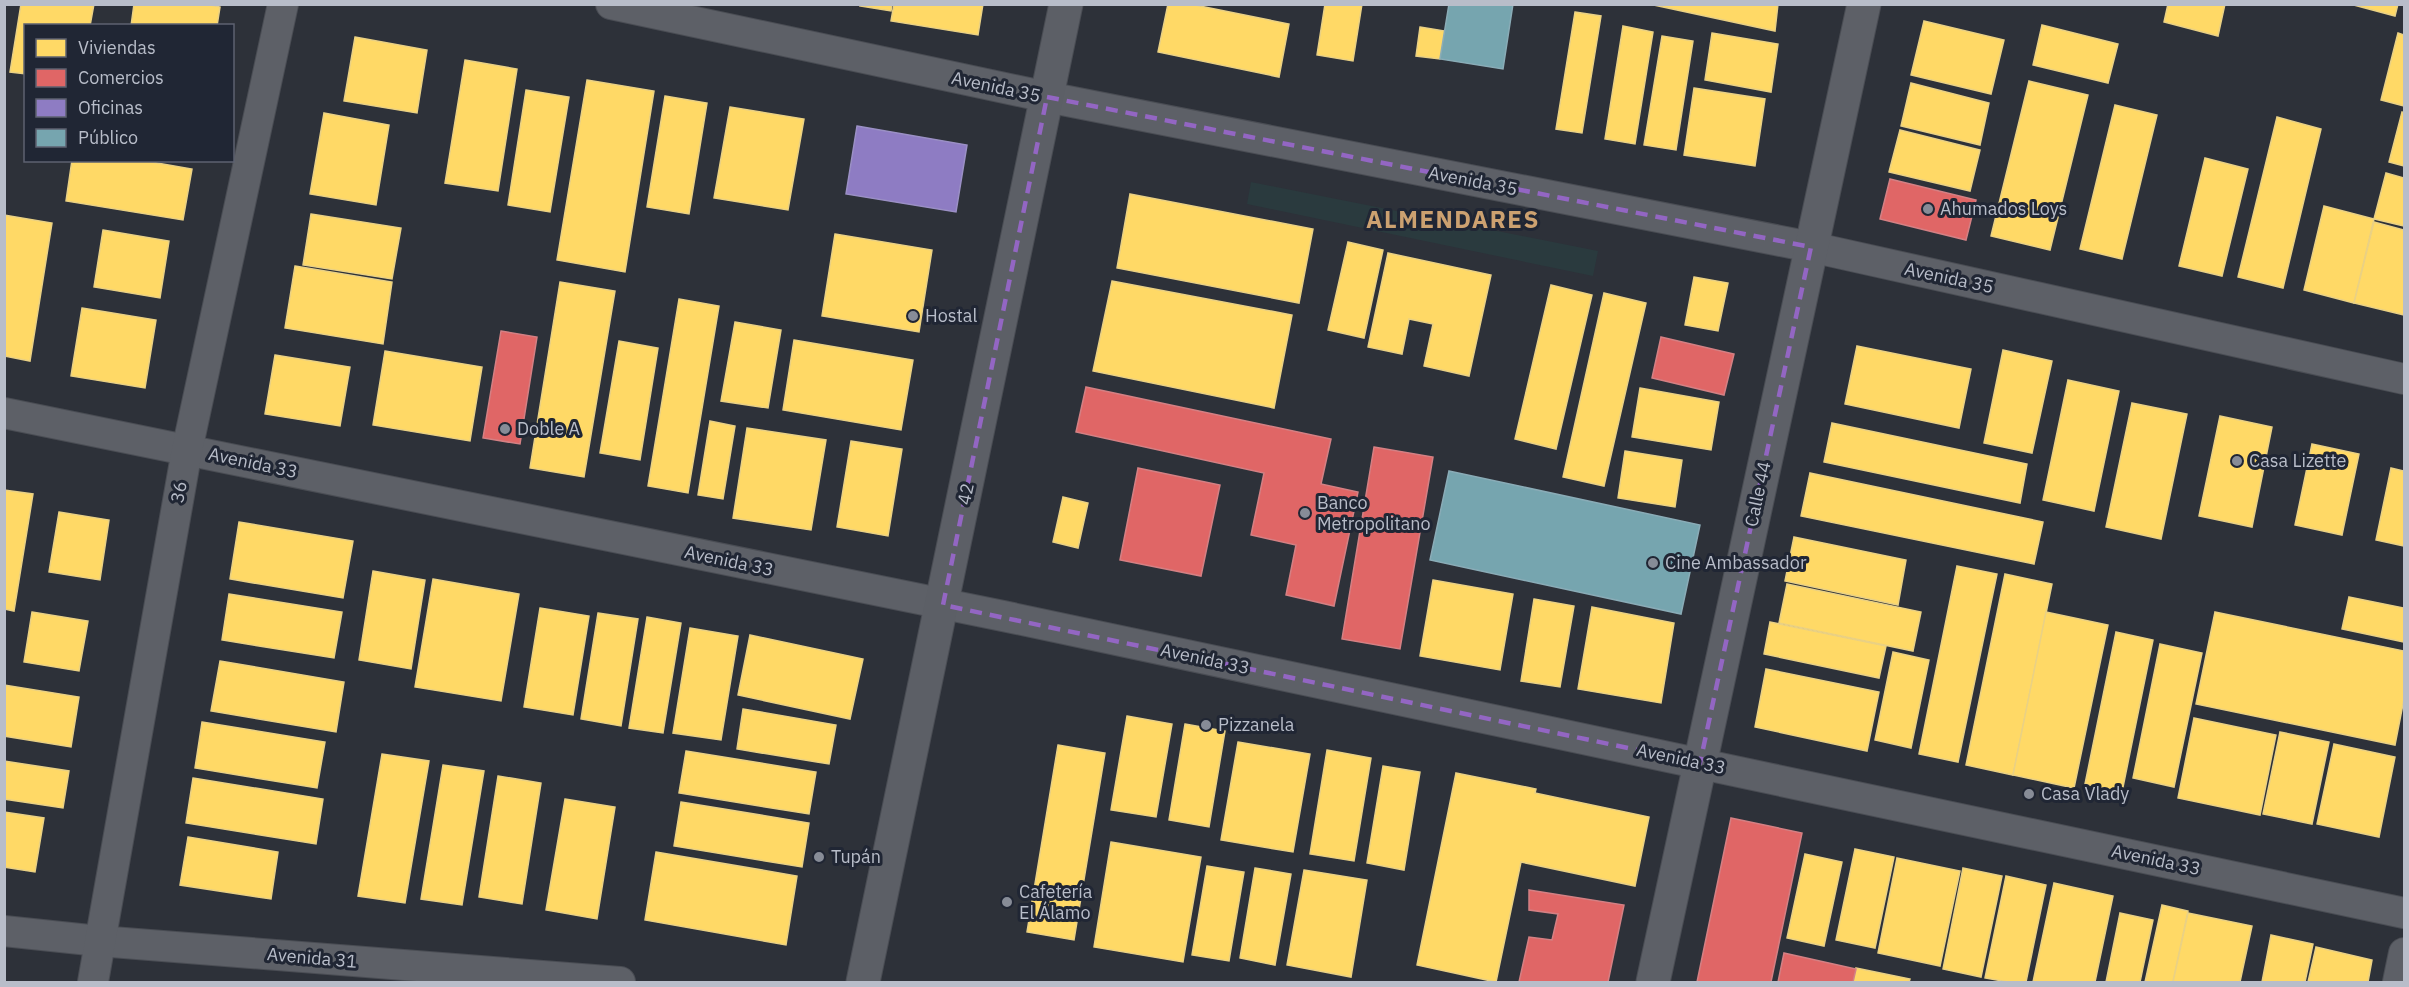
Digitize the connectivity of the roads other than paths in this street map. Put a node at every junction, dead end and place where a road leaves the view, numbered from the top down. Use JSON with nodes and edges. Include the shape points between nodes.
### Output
{"nodes":[{"id":1,"x":283,"y":4,"type":"edge"},
{"id":2,"x":610,"y":4,"type":"edge"},
{"id":3,"x":1066,"y":4,"type":"edge"},
{"id":4,"x":1863,"y":4,"type":"edge"},
{"id":5,"x":1047,"y":98,"type":"junction"},
{"id":6,"x":1811,"y":247,"type":"junction"},
{"id":7,"x":2404,"y":379,"type":"edge"},
{"id":8,"x":4,"y":413,"type":"edge"},
{"id":9,"x":187,"y":450,"type":"junction"},
{"id":10,"x":943,"y":605,"type":"junction"},
{"id":11,"x":1700,"y":763,"type":"junction"},
{"id":12,"x":2404,"y":913,"type":"edge"},
{"id":13,"x":4,"y":931,"type":"edge"},
{"id":14,"x":99,"y":941,"type":"junction"},
{"id":15,"x":2404,"y":953,"type":"edge"},
{"id":16,"x":93,"y":982,"type":"edge"},
{"id":17,"x":620,"y":982,"type":"edge"},
{"id":18,"x":863,"y":982,"type":"edge"},
{"id":19,"x":1653,"y":982,"type":"edge"},
{"id":20,"x":2398,"y":982,"type":"edge"}],
"edges":[{"from":1,"to":9,"type":"street","name":"36"},
{"from":2,"to":5,"type":"street","name":"Avenida 35"},
{"from":3,"to":5,"type":"main road","name":"42"},
{"from":4,"to":6,"type":"street","name":"Calle 44"},
{"from":5,"to":6,"type":"street","name":"Avenida 35"},
{"from":5,"to":10,"type":"main road","name":"42"},
{"from":6,"to":7,"type":"street","name":"Avenida 35"},
{"from":6,"to":11,"type":"street","name":"Calle 44"},
{"from":8,"to":9,"type":"street","name":"Avenida 33"},
{"from":9,"to":10,"type":"street","name":"Avenida 33"},
{"from":9,"to":14,"type":"street","name":"36"},
{"from":10,"to":11,"type":"street","name":"Avenida 33"},
{"from":10,"to":18,"type":"main road","name":"42"},
{"from":11,"to":12,"type":"street","name":"Avenida 33"},
{"from":11,"to":19,"type":"street","name":"Calle 44"},
{"from":13,"to":14,"type":"street","name":"Avenida 31"},
{"from":14,"to":16,"type":"street","name":"36"},
{"from":14,"to":17,"type":"street","name":"Avenida 31"},
{"from":15,"to":20,"type":"street"}]}
